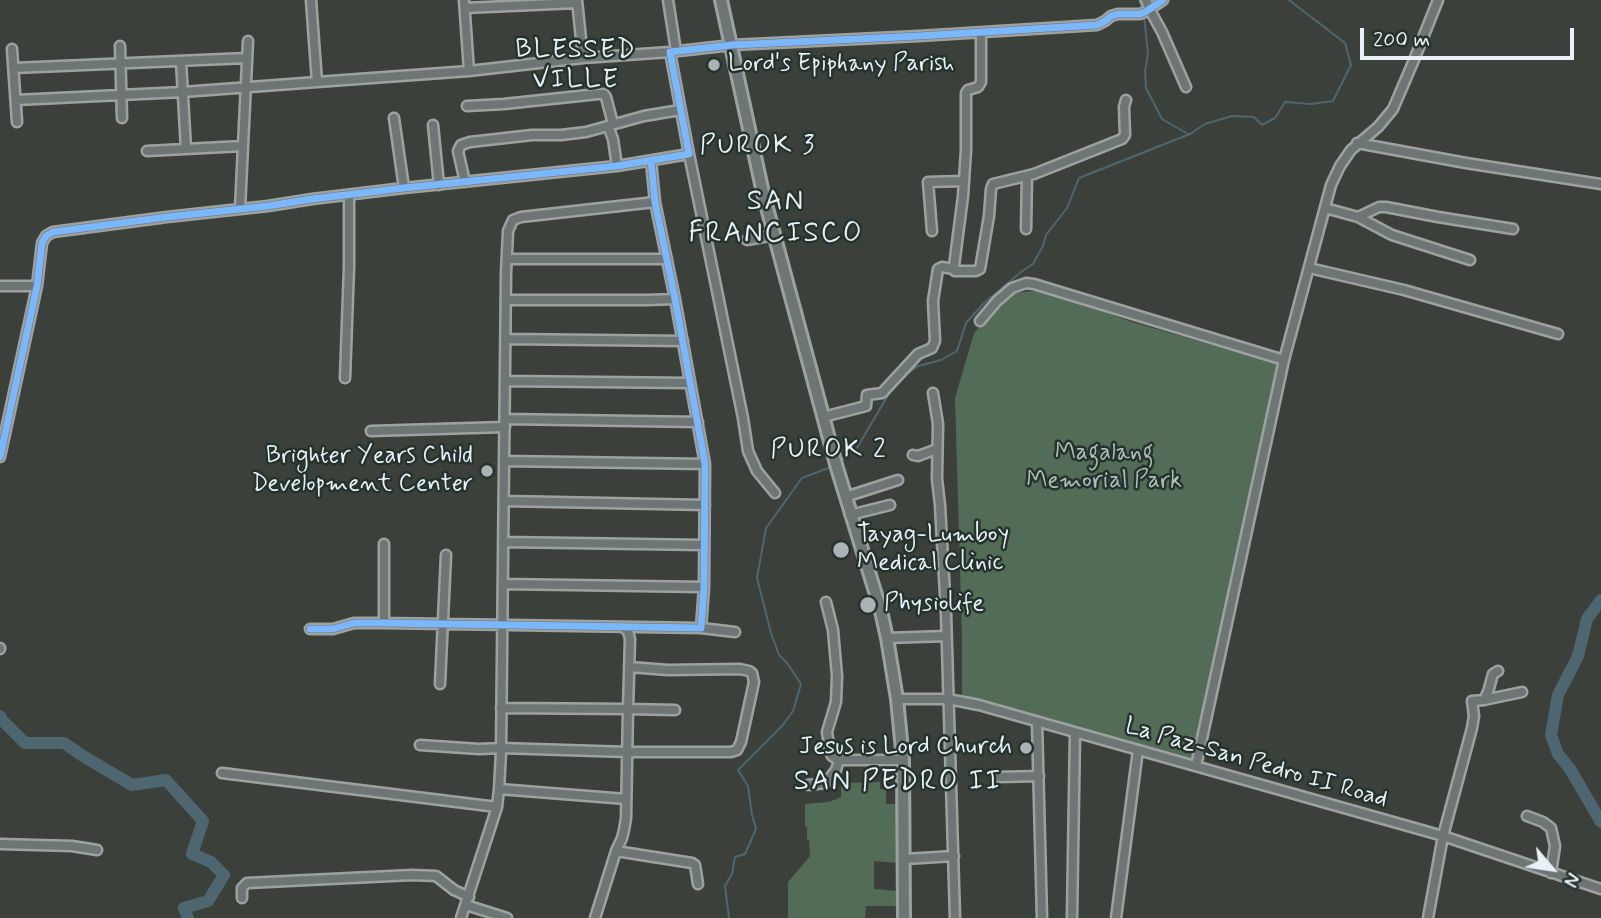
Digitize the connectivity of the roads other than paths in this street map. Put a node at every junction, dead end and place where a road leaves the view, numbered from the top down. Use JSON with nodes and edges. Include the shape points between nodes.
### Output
{"nodes":[{"id":1,"x":311,"y":0,"type":"edge"},
{"id":2,"x":668,"y":0,"type":"edge"},
{"id":3,"x":721,"y":0,"type":"edge"},
{"id":4,"x":1146,"y":0,"type":"edge"},
{"id":5,"x":1163,"y":0,"type":"edge"},
{"id":6,"x":1437,"y":0,"type":"edge"},
{"id":7,"x":577,"y":2,"type":"edge"},
{"id":8,"x":465,"y":4,"type":"edge"},
{"id":9,"x":1150,"y":10,"type":"junction"},
{"id":10,"x":981,"y":33,"type":"junction"},
{"id":11,"x":248,"y":41,"type":"dead end"},
{"id":12,"x":732,"y":45,"type":"junction"},
{"id":13,"x":120,"y":46,"type":"dead end"},
{"id":14,"x":12,"y":48,"type":"dead end"},
{"id":15,"x":673,"y":51,"type":"junction"},
{"id":16,"x":247,"y":58,"type":"junction"},
{"id":17,"x":583,"y":58,"type":"junction"},
{"id":18,"x":181,"y":61,"type":"junction"},
{"id":19,"x":120,"y":63,"type":"junction"},
{"id":20,"x":13,"y":68,"type":"junction"},
{"id":21,"x":469,"y":71,"type":"junction"},
{"id":22,"x":317,"y":82,"type":"junction"},
{"id":23,"x":246,"y":87,"type":"junction"},
{"id":24,"x":1186,"y":87,"type":"dead end"},
{"id":25,"x":183,"y":92,"type":"junction"},
{"id":26,"x":122,"y":95,"type":"junction"},
{"id":27,"x":16,"y":100,"type":"junction"},
{"id":28,"x":1126,"y":100,"type":"dead end"},
{"id":29,"x":467,"y":106,"type":"dead end"},
{"id":30,"x":680,"y":110,"type":"junction"},
{"id":31,"x":122,"y":118,"type":"dead end"},
{"id":32,"x":394,"y":118,"type":"dead end"},
{"id":33,"x":17,"y":122,"type":"dead end"},
{"id":34,"x":433,"y":125,"type":"dead end"},
{"id":35,"x":610,"y":125,"type":"junction"},
{"id":36,"x":1357,"y":144,"type":"junction"},
{"id":37,"x":243,"y":146,"type":"junction"},
{"id":38,"x":186,"y":149,"type":"junction"},
{"id":39,"x":147,"y":151,"type":"dead end"},
{"id":40,"x":689,"y":154,"type":"junction"},
{"id":41,"x":651,"y":161,"type":"junction"},
{"id":42,"x":617,"y":166,"type":"junction"},
{"id":43,"x":1027,"y":176,"type":"junction"},
{"id":44,"x":963,"y":181,"type":"junction"},
{"id":45,"x":465,"y":182,"type":"junction"},
{"id":46,"x":1601,"y":184,"type":"edge"},
{"id":47,"x":439,"y":185,"type":"junction"},
{"id":48,"x":404,"y":188,"type":"junction"},
{"id":49,"x":349,"y":195,"type":"junction"},
{"id":50,"x":655,"y":202,"type":"junction"},
{"id":51,"x":1325,"y":208,"type":"junction"},
{"id":52,"x":240,"y":209,"type":"junction"},
{"id":53,"x":1358,"y":217,"type":"junction"},
{"id":54,"x":1026,"y":229,"type":"dead end"},
{"id":55,"x":1513,"y":229,"type":"dead end"},
{"id":56,"x":932,"y":231,"type":"dead end"},
{"id":57,"x":774,"y":235,"type":"junction"},
{"id":58,"x":747,"y":240,"type":"dead end"},
{"id":59,"x":667,"y":259,"type":"junction"},
{"id":60,"x":507,"y":260,"type":"junction"},
{"id":61,"x":1470,"y":260,"type":"dead end"},
{"id":62,"x":1309,"y":268,"type":"junction"},
{"id":63,"x":954,"y":269,"type":"junction"},
{"id":64,"x":0,"y":286,"type":"edge"},
{"id":65,"x":37,"y":286,"type":"junction"},
{"id":66,"x":675,"y":299,"type":"junction"},
{"id":67,"x":507,"y":300,"type":"junction"},
{"id":68,"x":980,"y":321,"type":"dead end"},
{"id":69,"x":1558,"y":334,"type":"dead end"},
{"id":70,"x":507,"y":339,"type":"junction"},
{"id":71,"x":683,"y":341,"type":"junction"},
{"id":72,"x":1284,"y":360,"type":"junction"},
{"id":73,"x":345,"y":378,"type":"dead end"},
{"id":74,"x":505,"y":380,"type":"junction"},
{"id":75,"x":690,"y":383,"type":"junction"},
{"id":76,"x":933,"y":393,"type":"dead end"},
{"id":77,"x":823,"y":417,"type":"junction"},
{"id":78,"x":4,"y":420,"type":"edge"},
{"id":79,"x":698,"y":422,"type":"junction"},
{"id":80,"x":505,"y":423,"type":"junction"},
{"id":81,"x":371,"y":431,"type":"dead end"},
{"id":82,"x":937,"y":449,"type":"junction"},
{"id":83,"x":913,"y":455,"type":"dead end"},
{"id":84,"x":0,"y":457,"type":"edge"},
{"id":85,"x":505,"y":461,"type":"junction"},
{"id":86,"x":705,"y":464,"type":"junction"},
{"id":87,"x":898,"y":480,"type":"dead end"},
{"id":88,"x":775,"y":493,"type":"dead end"},
{"id":89,"x":845,"y":497,"type":"junction"},
{"id":90,"x":505,"y":501,"type":"junction"},
{"id":91,"x":705,"y":505,"type":"junction"},
{"id":92,"x":890,"y":505,"type":"dead end"},
{"id":93,"x":850,"y":515,"type":"junction"},
{"id":94,"x":503,"y":542,"type":"junction"},
{"id":95,"x":384,"y":544,"type":"dead end"},
{"id":96,"x":704,"y":545,"type":"junction"},
{"id":97,"x":446,"y":555,"type":"dead end"},
{"id":98,"x":503,"y":584,"type":"junction"},
{"id":99,"x":704,"y":587,"type":"junction"},
{"id":100,"x":826,"y":602,"type":"dead end"},
{"id":101,"x":384,"y":623,"type":"junction"},
{"id":102,"x":442,"y":625,"type":"junction"},
{"id":103,"x":502,"y":626,"type":"junction"},
{"id":104,"x":624,"y":628,"type":"junction"},
{"id":105,"x":701,"y":628,"type":"junction"},
{"id":106,"x":310,"y":629,"type":"dead end"},
{"id":107,"x":735,"y":632,"type":"dead end"},
{"id":108,"x":946,"y":636,"type":"junction"},
{"id":109,"x":887,"y":638,"type":"junction"},
{"id":110,"x":629,"y":667,"type":"junction"},
{"id":111,"x":1498,"y":671,"type":"dead end"},
{"id":112,"x":440,"y":684,"type":"dead end"},
{"id":113,"x":1522,"y":692,"type":"dead end"},
{"id":114,"x":897,"y":699,"type":"junction"},
{"id":115,"x":948,"y":699,"type":"junction"},
{"id":116,"x":1484,"y":700,"type":"junction"},
{"id":117,"x":501,"y":708,"type":"junction"},
{"id":118,"x":628,"y":709,"type":"junction"},
{"id":119,"x":676,"y":710,"type":"dead end"},
{"id":120,"x":1037,"y":722,"type":"junction"},
{"id":121,"x":1075,"y":733,"type":"junction"},
{"id":122,"x":420,"y":745,"type":"dead end"},
{"id":123,"x":501,"y":748,"type":"junction"},
{"id":124,"x":1138,"y":750,"type":"junction"},
{"id":125,"x":628,"y":752,"type":"junction"},
{"id":126,"x":839,"y":760,"type":"junction"},
{"id":127,"x":904,"y":760,"type":"junction"},
{"id":128,"x":1196,"y":766,"type":"junction"},
{"id":129,"x":222,"y":773,"type":"dead end"},
{"id":130,"x":1039,"y":776,"type":"junction"},
{"id":131,"x":999,"y":777,"type":"dead end"},
{"id":132,"x":808,"y":785,"type":"dead end"},
{"id":133,"x":499,"y":789,"type":"junction"},
{"id":134,"x":626,"y":799,"type":"junction"},
{"id":135,"x":497,"y":807,"type":"junction"},
{"id":136,"x":1527,"y":816,"type":"dead end"},
{"id":137,"x":1443,"y":836,"type":"junction"},
{"id":138,"x":0,"y":844,"type":"edge"},
{"id":139,"x":97,"y":850,"type":"dead end"},
{"id":140,"x":616,"y":850,"type":"junction"},
{"id":141,"x":954,"y":856,"type":"junction"},
{"id":142,"x":905,"y":859,"type":"junction"},
{"id":143,"x":1551,"y":873,"type":"junction"},
{"id":144,"x":698,"y":884,"type":"dead end"},
{"id":145,"x":1601,"y":889,"type":"edge"},
{"id":146,"x":242,"y":898,"type":"dead end"},
{"id":147,"x":467,"y":901,"type":"junction"},
{"id":148,"x":461,"y":918,"type":"edge"},
{"id":149,"x":507,"y":918,"type":"edge"},
{"id":150,"x":595,"y":918,"type":"edge"},
{"id":151,"x":904,"y":918,"type":"edge"},
{"id":152,"x":955,"y":918,"type":"edge"},
{"id":153,"x":1042,"y":918,"type":"edge"},
{"id":154,"x":1072,"y":918,"type":"edge"},
{"id":155,"x":1116,"y":918,"type":"edge"},
{"id":156,"x":1428,"y":918,"type":"edge"}],
"edges":[{"from":1,"to":22,"type":"street"},
{"from":2,"to":15,"type":"street"},
{"from":3,"to":12,"type":"main road"},
{"from":4,"to":9,"type":"street"},
{"from":5,"to":9,"type":"street"},
{"from":6,"to":36,"type":"street","via":[[1393,109]]},
{"from":7,"to":8,"type":"street"},
{"from":7,"to":17,"type":"street"},
{"from":8,"to":21,"type":"street"},
{"from":9,"to":10,"type":"street","via":[[1118,14],[1097,25]]},
{"from":9,"to":24,"type":"street"},
{"from":10,"to":12,"type":"street"},
{"from":10,"to":44,"type":"street","via":[[981,82],[967,91]]},
{"from":11,"to":16,"type":"street"},
{"from":12,"to":15,"type":"street"},
{"from":12,"to":57,"type":"main road"},
{"from":13,"to":19,"type":"street"},
{"from":14,"to":20,"type":"street"},
{"from":15,"to":17,"type":"street"},
{"from":15,"to":30,"type":"street"},
{"from":16,"to":18,"type":"street"},
{"from":16,"to":23,"type":"street"},
{"from":17,"to":21,"type":"street"},
{"from":18,"to":19,"type":"street"},
{"from":18,"to":25,"type":"street"},
{"from":19,"to":20,"type":"street"},
{"from":19,"to":26,"type":"street"},
{"from":20,"to":27,"type":"street"},
{"from":21,"to":22,"type":"street"},
{"from":22,"to":23,"type":"street"},
{"from":23,"to":25,"type":"street"},
{"from":23,"to":37,"type":"street"},
{"from":25,"to":26,"type":"street"},
{"from":25,"to":38,"type":"street"},
{"from":26,"to":27,"type":"street"},
{"from":26,"to":31,"type":"street"},
{"from":27,"to":33,"type":"street"},
{"from":28,"to":43,"type":"street","via":[[1122,139]]},
{"from":29,"to":35,"type":"street","via":[[604,94]]},
{"from":30,"to":35,"type":"street"},
{"from":30,"to":40,"type":"street"},
{"from":32,"to":48,"type":"street"},
{"from":34,"to":47,"type":"street"},
{"from":35,"to":42,"type":"street"},
{"from":35,"to":45,"type":"street","via":[[586,132],[461,145]]},
{"from":36,"to":46,"type":"street"},
{"from":36,"to":51,"type":"street","via":[[1335,174]]},
{"from":37,"to":38,"type":"street"},
{"from":37,"to":52,"type":"street"},
{"from":38,"to":39,"type":"street"},
{"from":40,"to":41,"type":"street"},
{"from":40,"to":88,"type":"street","via":[[748,452]]},
{"from":41,"to":42,"type":"street"},
{"from":41,"to":50,"type":"street"},
{"from":42,"to":45,"type":"street"},
{"from":43,"to":54,"type":"street"},
{"from":43,"to":63,"type":"street","via":[[992,186],[979,269]]},
{"from":44,"to":56,"type":"street","via":[[928,182]]},
{"from":44,"to":63,"type":"street"},
{"from":45,"to":47,"type":"street"},
{"from":47,"to":48,"type":"street"},
{"from":48,"to":49,"type":"street"},
{"from":49,"to":52,"type":"street"},
{"from":49,"to":73,"type":"street"},
{"from":50,"to":59,"type":"street"},
{"from":50,"to":60,"type":"street","via":[[513,220]]},
{"from":51,"to":53,"type":"street"},
{"from":51,"to":62,"type":"street"},
{"from":52,"to":65,"type":"street","via":[[53,232],[42,243]]},
{"from":53,"to":55,"type":"street","via":[[1387,207]]},
{"from":53,"to":61,"type":"street","via":[[1392,235]]},
{"from":57,"to":58,"type":"street"},
{"from":57,"to":77,"type":"main road"},
{"from":59,"to":60,"type":"street"},
{"from":59,"to":66,"type":"street"},
{"from":60,"to":67,"type":"street"},
{"from":62,"to":69,"type":"street"},
{"from":62,"to":72,"type":"street"},
{"from":63,"to":77,"type":"street","via":[[938,269],[932,348],[918,354],[882,393],[867,395],[866,406]]},
{"from":64,"to":65,"type":"street"},
{"from":65,"to":78,"type":"street"},
{"from":66,"to":67,"type":"street"},
{"from":66,"to":71,"type":"street"},
{"from":67,"to":70,"type":"street"},
{"from":68,"to":72,"type":"street","via":[[1012,288],[1034,284]]},
{"from":70,"to":71,"type":"street"},
{"from":70,"to":74,"type":"street"},
{"from":71,"to":75,"type":"street"},
{"from":72,"to":128,"type":"street"},
{"from":74,"to":75,"type":"street"},
{"from":74,"to":80,"type":"street"},
{"from":75,"to":79,"type":"street"},
{"from":76,"to":82,"type":"street"},
{"from":77,"to":89,"type":"main road"},
{"from":78,"to":84,"type":"street"},
{"from":79,"to":80,"type":"street"},
{"from":79,"to":86,"type":"street"},
{"from":80,"to":81,"type":"street"},
{"from":80,"to":85,"type":"street"},
{"from":82,"to":83,"type":"street"},
{"from":82,"to":108,"type":"street"},
{"from":85,"to":86,"type":"street"},
{"from":85,"to":90,"type":"street"},
{"from":86,"to":91,"type":"street"},
{"from":87,"to":89,"type":"street"},
{"from":89,"to":93,"type":"main road"},
{"from":90,"to":91,"type":"street"},
{"from":90,"to":94,"type":"street"},
{"from":91,"to":96,"type":"street"},
{"from":92,"to":93,"type":"street"},
{"from":93,"to":109,"type":"main road"},
{"from":94,"to":96,"type":"street"},
{"from":94,"to":98,"type":"street"},
{"from":95,"to":101,"type":"street"},
{"from":96,"to":99,"type":"street"},
{"from":97,"to":102,"type":"street"},
{"from":98,"to":99,"type":"street"},
{"from":98,"to":103,"type":"street"},
{"from":99,"to":105,"type":"street"},
{"from":100,"to":126,"type":"street","via":[[837,676],[828,739],[832,756]]},
{"from":101,"to":102,"type":"street"},
{"from":101,"to":106,"type":"street"},
{"from":102,"to":103,"type":"street"},
{"from":102,"to":112,"type":"street"},
{"from":103,"to":104,"type":"street"},
{"from":103,"to":117,"type":"street"},
{"from":104,"to":105,"type":"street"},
{"from":104,"to":110,"type":"street","via":[[630,639]]},
{"from":105,"to":107,"type":"street"},
{"from":108,"to":109,"type":"street"},
{"from":108,"to":115,"type":"street"},
{"from":109,"to":114,"type":"main road"},
{"from":110,"to":118,"type":"street"},
{"from":110,"to":125,"type":"street","via":[[740,669],[752,673],[754,682],[735,752]]},
{"from":111,"to":116,"type":"street"},
{"from":113,"to":116,"type":"street"},
{"from":114,"to":115,"type":"street","name":"La Paz-San Pedro II Road"},
{"from":114,"to":127,"type":"main road"},
{"from":115,"to":120,"type":"street","name":"La Paz-San Pedro II Road"},
{"from":115,"to":141,"type":"street"},
{"from":116,"to":137,"type":"street","via":[[1472,701],[1472,728]]},
{"from":117,"to":118,"type":"street"},
{"from":117,"to":123,"type":"street"},
{"from":118,"to":119,"type":"street"},
{"from":118,"to":125,"type":"street"},
{"from":120,"to":121,"type":"street","name":"La Paz-San Pedro II Road"},
{"from":120,"to":130,"type":"street"},
{"from":121,"to":124,"type":"street","name":"La Paz-San Pedro II Road"},
{"from":121,"to":154,"type":"street"},
{"from":122,"to":123,"type":"street"},
{"from":123,"to":125,"type":"street"},
{"from":123,"to":133,"type":"street"},
{"from":124,"to":128,"type":"street","name":"La Paz-San Pedro II Road"},
{"from":124,"to":155,"type":"street"},
{"from":125,"to":134,"type":"street"},
{"from":126,"to":127,"type":"street"},
{"from":126,"to":132,"type":"street","via":[[826,783]]},
{"from":127,"to":142,"type":"main road"},
{"from":128,"to":137,"type":"street","name":"La Paz-San Pedro II Road"},
{"from":129,"to":135,"type":"street"},
{"from":130,"to":131,"type":"street"},
{"from":130,"to":153,"type":"street"},
{"from":133,"to":134,"type":"street"},
{"from":133,"to":135,"type":"street"},
{"from":134,"to":140,"type":"street","via":[[624,830]]},
{"from":135,"to":147,"type":"street"},
{"from":136,"to":143,"type":"street","via":[[1551,828],[1555,846]]},
{"from":137,"to":143,"type":"street","name":"La Paz-San Pedro II Road"},
{"from":137,"to":156,"type":"street"},
{"from":138,"to":139,"type":"street"},
{"from":140,"to":144,"type":"street","via":[[692,863]]},
{"from":140,"to":150,"type":"street"},
{"from":141,"to":142,"type":"street"},
{"from":141,"to":152,"type":"street"},
{"from":142,"to":151,"type":"main road"},
{"from":143,"to":145,"type":"street","name":"La Paz-San Pedro II Road"},
{"from":146,"to":147,"type":"street","via":[[247,883],[412,874],[436,876]]},
{"from":147,"to":148,"type":"street"},
{"from":147,"to":149,"type":"street"}]}
